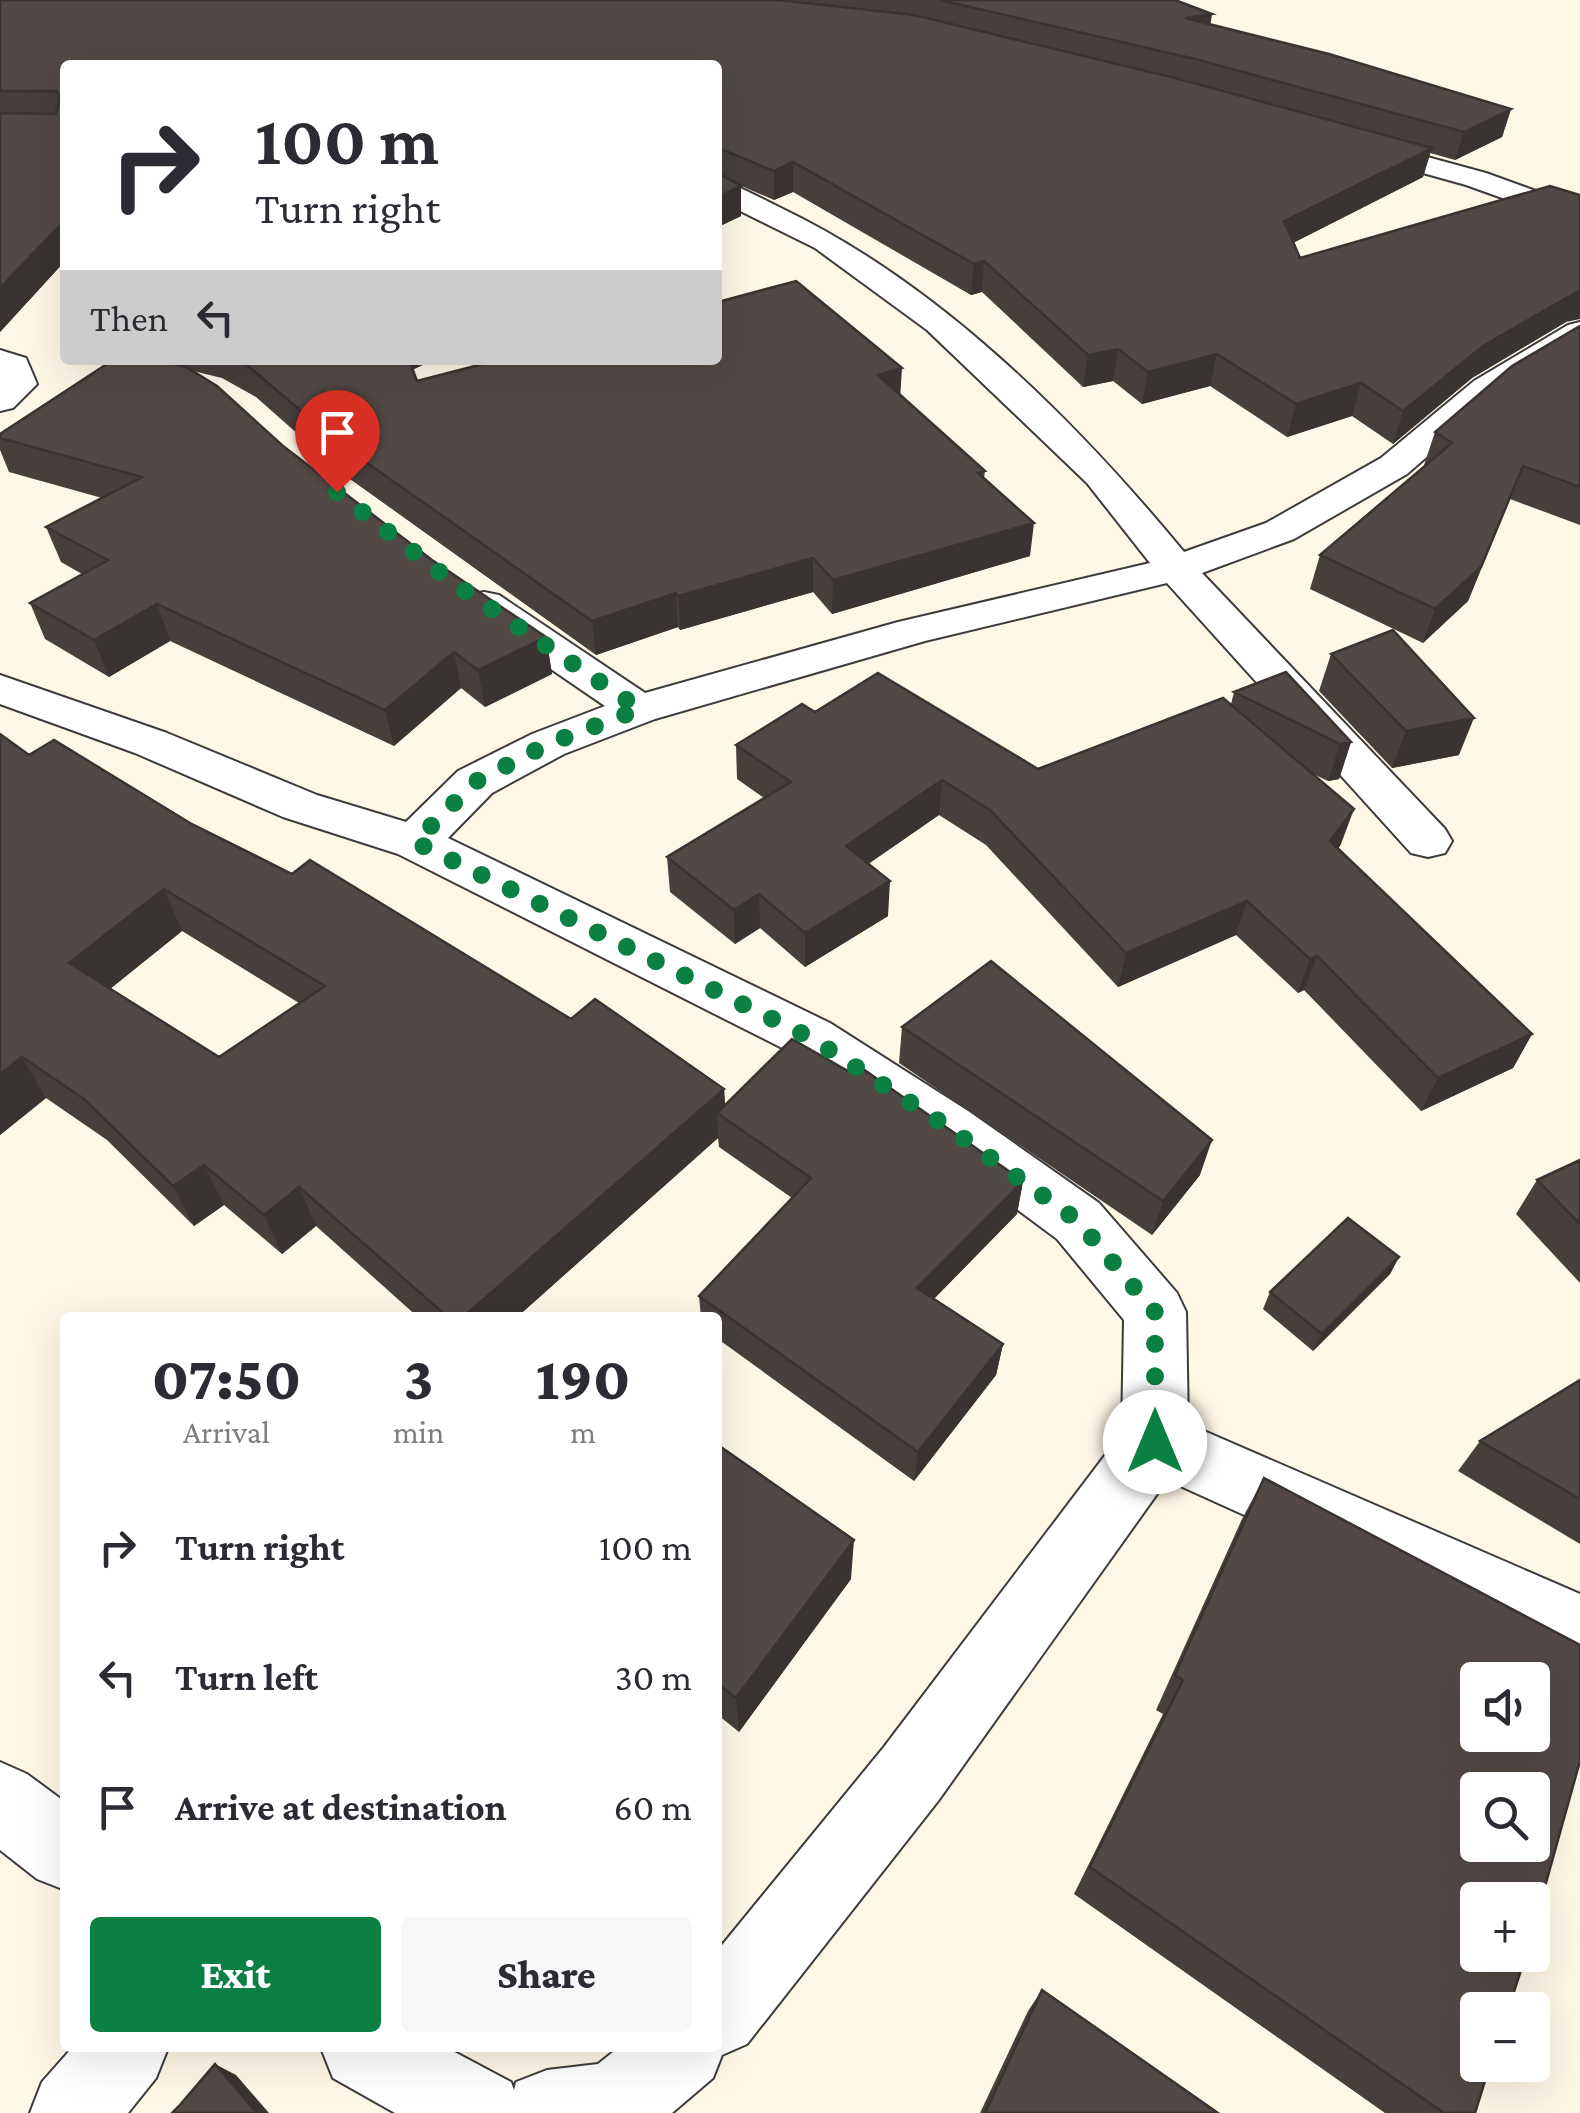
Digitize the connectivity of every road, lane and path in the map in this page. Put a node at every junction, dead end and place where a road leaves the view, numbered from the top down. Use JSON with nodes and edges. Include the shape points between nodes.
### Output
{"nodes":[{"id":1,"x":1328,"y":138,"type":"edge"},
{"id":2,"x":722,"y":191,"type":"edge"},
{"id":3,"x":1580,"y":216,"type":"edge"},
{"id":4,"x":1580,"y":332,"type":"edge"},
{"id":5,"x":0,"y":360,"type":"edge"},
{"id":6,"x":0,"y":400,"type":"edge"},
{"id":7,"x":1176,"y":568,"type":"junction"},
{"id":8,"x":455,"y":584,"type":"edge"},
{"id":9,"x":0,"y":689,"type":"edge"},
{"id":10,"x":640,"y":709,"type":"junction"},
{"id":11,"x":1428,"y":840,"type":"dead end"},
{"id":12,"x":415,"y":842,"type":"junction"},
{"id":13,"x":1155,"y":1442,"type":"junction"},
{"id":14,"x":1580,"y":1631,"type":"edge"},
{"id":15,"x":0,"y":1800,"type":"edge"},
{"id":16,"x":60,"y":1848,"type":"edge"},
{"id":17,"x":722,"y":2010,"type":"edge"},
{"id":18,"x":123,"y":2052,"type":"edge"},
{"id":19,"x":370,"y":2052,"type":"edge"},
{"id":20,"x":679,"y":2052,"type":"edge"},
{"id":21,"x":73,"y":2113,"type":"edge"},
{"id":22,"x":480,"y":2113,"type":"edge"},
{"id":23,"x":548,"y":2113,"type":"edge"}],
"edges":[{"from":1,"to":3,"type":"street"},
{"from":2,"to":7,"type":"street","via":[[826,241],[939,323],[1100,476]]},
{"from":4,"to":7,"type":"street","via":[[1486,388],[1394,466],[1280,530]]},
{"from":5,"to":6,"type":"street","via":[[14,366],[19,384]]},
{"from":7,"to":10,"type":"street","via":[[914,631]]},
{"from":7,"to":11,"type":"street"},
{"from":8,"to":10,"type":"street"},
{"from":9,"to":12,"type":"street","via":[[300,806]]},
{"from":10,"to":12,"type":"street","via":[[548,744],[475,782]]},
{"from":12,"to":13,"type":"street","via":[[811,1038],[1078,1221],[1155,1312]]},
{"from":13,"to":14,"type":"street"},
{"from":13,"to":17,"type":"street","via":[[911,1774]]},
{"from":15,"to":16,"type":"street"},
{"from":18,"to":21,"type":"street"},
{"from":19,"to":22,"type":"street"},
{"from":20,"to":23,"type":"street","via":[[616,2104]]}]}
